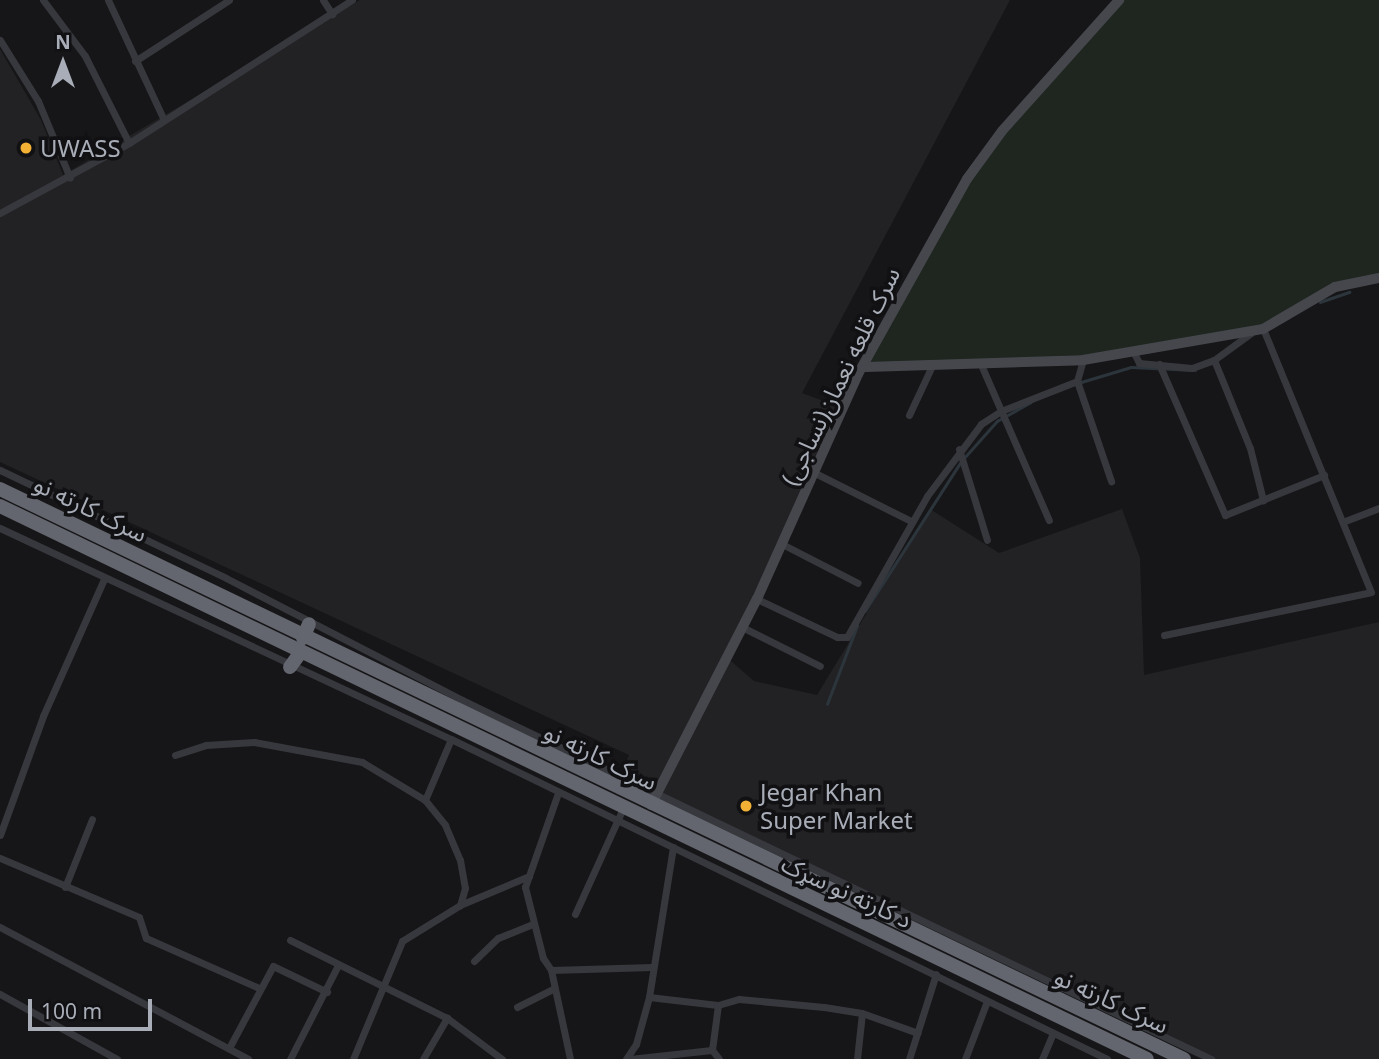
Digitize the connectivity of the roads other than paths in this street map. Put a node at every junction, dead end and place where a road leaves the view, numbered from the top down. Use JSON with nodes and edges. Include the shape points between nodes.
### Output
{"nodes":[{"id":1,"x":43,"y":0,"type":"edge"},
{"id":2,"x":229,"y":0,"type":"edge"},
{"id":3,"x":323,"y":0,"type":"edge"},
{"id":4,"x":352,"y":0,"type":"edge"},
{"id":5,"x":1119,"y":0,"type":"edge"},
{"id":6,"x":111,"y":1,"type":"edge"},
{"id":7,"x":332,"y":14,"type":"junction"},
{"id":8,"x":0,"y":40,"type":"edge"},
{"id":9,"x":135,"y":61,"type":"junction"},
{"id":10,"x":164,"y":120,"type":"junction"},
{"id":11,"x":130,"y":143,"type":"junction"},
{"id":12,"x":70,"y":178,"type":"junction"},
{"id":13,"x":0,"y":213,"type":"edge"},
{"id":14,"x":1379,"y":278,"type":"edge"},
{"id":15,"x":1259,"y":329,"type":"junction"},
{"id":16,"x":1133,"y":351,"type":"junction"},
{"id":17,"x":1083,"y":360,"type":"junction"},
{"id":18,"x":1214,"y":360,"type":"junction"},
{"id":19,"x":1158,"y":364,"type":"junction"},
{"id":20,"x":932,"y":366,"type":"junction"},
{"id":21,"x":982,"y":367,"type":"junction"},
{"id":22,"x":866,"y":368,"type":"junction"},
{"id":23,"x":1077,"y":382,"type":"junction"},
{"id":24,"x":1001,"y":411,"type":"junction"},
{"id":25,"x":909,"y":415,"type":"dead end"},
{"id":26,"x":959,"y":449,"type":"junction"},
{"id":27,"x":0,"y":470,"type":"edge"},
{"id":28,"x":815,"y":473,"type":"junction"},
{"id":29,"x":1324,"y":475,"type":"junction"},
{"id":30,"x":1111,"y":481,"type":"dead end"},
{"id":31,"x":0,"y":489,"type":"edge"},
{"id":32,"x":1264,"y":500,"type":"junction"},
{"id":33,"x":0,"y":506,"type":"edge"},
{"id":34,"x":1379,"y":508,"type":"edge"},
{"id":35,"x":1049,"y":520,"type":"dead end"},
{"id":36,"x":911,"y":521,"type":"junction"},
{"id":37,"x":1345,"y":521,"type":"junction"},
{"id":38,"x":0,"y":528,"type":"edge"},
{"id":39,"x":987,"y":540,"type":"dead end"},
{"id":40,"x":782,"y":544,"type":"junction"},
{"id":41,"x":104,"y":579,"type":"junction"},
{"id":42,"x":187,"y":579,"type":"junction"},
{"id":43,"x":858,"y":583,"type":"dead end"},
{"id":44,"x":184,"y":595,"type":"junction"},
{"id":45,"x":757,"y":599,"type":"junction"},
{"id":46,"x":254,"y":620,"type":"junction"},
{"id":47,"x":742,"y":627,"type":"junction"},
{"id":48,"x":1164,"y":635,"type":"dead end"},
{"id":49,"x":304,"y":638,"type":"junction"},
{"id":50,"x":820,"y":666,"type":"dead end"},
{"id":51,"x":290,"y":667,"type":"junction"},
{"id":52,"x":451,"y":739,"type":"junction"},
{"id":53,"x":176,"y":755,"type":"dead end"},
{"id":54,"x":558,"y":793,"type":"junction"},
{"id":55,"x":653,"y":799,"type":"junction"},
{"id":56,"x":425,"y":800,"type":"junction"},
{"id":57,"x":620,"y":815,"type":"junction"},
{"id":58,"x":92,"y":819,"type":"dead end"},
{"id":59,"x":696,"y":827,"type":"junction"},
{"id":60,"x":0,"y":835,"type":"edge"},
{"id":61,"x":688,"y":841,"type":"junction"},
{"id":62,"x":673,"y":847,"type":"junction"},
{"id":63,"x":0,"y":858,"type":"edge"},
{"id":64,"x":529,"y":876,"type":"junction"},
{"id":65,"x":65,"y":887,"type":"junction"},
{"id":66,"x":773,"y":888,"type":"junction"},
{"id":67,"x":460,"y":905,"type":"junction"},
{"id":68,"x":575,"y":914,"type":"dead end"},
{"id":69,"x":533,"y":924,"type":"junction"},
{"id":70,"x":0,"y":927,"type":"edge"},
{"id":71,"x":290,"y":940,"type":"dead end"},
{"id":72,"x":474,"y":961,"type":"dead end"},
{"id":73,"x":338,"y":965,"type":"junction"},
{"id":74,"x":652,"y":967,"type":"junction"},
{"id":75,"x":551,"y":970,"type":"junction"},
{"id":76,"x":936,"y":974,"type":"junction"},
{"id":77,"x":259,"y":988,"type":"junction"},
{"id":78,"x":555,"y":988,"type":"junction"},
{"id":79,"x":385,"y":990,"type":"junction"},
{"id":80,"x":327,"y":992,"type":"junction"},
{"id":81,"x":0,"y":994,"type":"edge"},
{"id":82,"x":649,"y":997,"type":"junction"},
{"id":83,"x":986,"y":1001,"type":"junction"},
{"id":84,"x":718,"y":1005,"type":"junction"},
{"id":85,"x":517,"y":1007,"type":"dead end"},
{"id":86,"x":862,"y":1013,"type":"junction"},
{"id":87,"x":447,"y":1018,"type":"junction"},
{"id":88,"x":918,"y":1033,"type":"junction"},
{"id":89,"x":1054,"y":1033,"type":"junction"},
{"id":90,"x":229,"y":1048,"type":"junction"},
{"id":91,"x":712,"y":1050,"type":"junction"},
{"id":92,"x":117,"y":1059,"type":"edge"},
{"id":93,"x":248,"y":1059,"type":"edge"},
{"id":94,"x":290,"y":1059,"type":"edge"},
{"id":95,"x":353,"y":1059,"type":"edge"},
{"id":96,"x":423,"y":1059,"type":"edge"},
{"id":97,"x":502,"y":1059,"type":"edge"},
{"id":98,"x":570,"y":1059,"type":"edge"},
{"id":99,"x":628,"y":1059,"type":"edge"},
{"id":100,"x":719,"y":1059,"type":"edge"},
{"id":101,"x":858,"y":1059,"type":"edge"},
{"id":102,"x":909,"y":1059,"type":"edge"},
{"id":103,"x":965,"y":1059,"type":"edge"},
{"id":104,"x":1042,"y":1059,"type":"edge"},
{"id":105,"x":1107,"y":1059,"type":"edge"},
{"id":106,"x":1147,"y":1059,"type":"edge"},
{"id":107,"x":1184,"y":1059,"type":"edge"},
{"id":108,"x":1211,"y":1059,"type":"edge"}],
"edges":[{"from":1,"to":11,"type":"street","via":[[85,57]]},
{"from":2,"to":9,"type":"street"},
{"from":3,"to":7,"type":"street"},
{"from":4,"to":7,"type":"street"},
{"from":5,"to":22,"type":"street","name":"سرک قلعه نعمان(نساجی)","via":[[1002,131],[967,179]]},
{"from":6,"to":9,"type":"street"},
{"from":7,"to":10,"type":"street"},
{"from":8,"to":12,"type":"street","via":[[38,101]]},
{"from":9,"to":10,"type":"street"},
{"from":10,"to":11,"type":"street"},
{"from":11,"to":12,"type":"street"},
{"from":12,"to":13,"type":"street"},
{"from":14,"to":15,"type":"street","via":[[1335,287]]},
{"from":15,"to":16,"type":"street"},
{"from":15,"to":18,"type":"street"},
{"from":15,"to":29,"type":"street"},
{"from":16,"to":17,"type":"street"},
{"from":16,"to":19,"type":"street","via":[[1139,363]]},
{"from":17,"to":21,"type":"street"},
{"from":17,"to":23,"type":"street"},
{"from":18,"to":19,"type":"street","via":[[1192,368]]},
{"from":18,"to":32,"type":"street","via":[[1250,448]]},
{"from":19,"to":32,"type":"street","via":[[1225,515]]},
{"from":20,"to":21,"type":"street"},
{"from":20,"to":22,"type":"street"},
{"from":20,"to":25,"type":"street"},
{"from":21,"to":24,"type":"street"},
{"from":22,"to":28,"type":"street","name":"سرک قلعه نعمان(نساجی)","via":[[842,408]]},
{"from":23,"to":24,"type":"street"},
{"from":23,"to":30,"type":"street"},
{"from":24,"to":26,"type":"street","via":[[981,424]]},
{"from":24,"to":35,"type":"street"},
{"from":26,"to":36,"type":"street"},
{"from":26,"to":39,"type":"street"},
{"from":27,"to":49,"type":"street","via":[[226,578]]},
{"from":28,"to":36,"type":"street"},
{"from":28,"to":40,"type":"street","name":"سرک قلعه نعمان(نساجی)"},
{"from":29,"to":32,"type":"street"},
{"from":29,"to":37,"type":"street"},
{"from":31,"to":42,"type":"highway","name":"سرک کارته نو"},
{"from":33,"to":44,"type":"highway","name":"سرک کارته نو"},
{"from":34,"to":37,"type":"street"},
{"from":36,"to":45,"type":"street","via":[[847,637]]},
{"from":37,"to":48,"type":"street","via":[[1371,592]]},
{"from":38,"to":41,"type":"street"},
{"from":40,"to":43,"type":"street"},
{"from":40,"to":45,"type":"street","name":"سرک قلعه نعمان(نساجی)"},
{"from":41,"to":51,"type":"street"},
{"from":41,"to":60,"type":"street","via":[[43,716]]},
{"from":42,"to":44,"type":"highway"},
{"from":42,"to":46,"type":"highway","name":"سرک کارته نو"},
{"from":44,"to":46,"type":"highway","name":"سرک کارته نو"},
{"from":45,"to":47,"type":"street","name":"سرک قلعه نعمان(نساجی)"},
{"from":46,"to":49,"type":"highway","name":"سرک کارته نو"},
{"from":47,"to":50,"type":"street"},
{"from":47,"to":55,"type":"street","name":"سرک قلعه نعمان(نساجی)"},
{"from":49,"to":51,"type":"highway"},
{"from":49,"to":55,"type":"highway","name":"سرک کارته نو"},
{"from":49,"to":57,"type":"highway","name":"د کارته نو سړک"},
{"from":51,"to":52,"type":"street"},
{"from":52,"to":54,"type":"street"},
{"from":52,"to":56,"type":"street"},
{"from":53,"to":56,"type":"street","via":[[233,742],[340,755],[362,762]]},
{"from":54,"to":57,"type":"street"},
{"from":54,"to":64,"type":"street"},
{"from":55,"to":59,"type":"highway","name":"سرک کارته نو"},
{"from":55,"to":108,"type":"street"},
{"from":56,"to":67,"type":"street","via":[[456,844],[465,888]]},
{"from":57,"to":61,"type":"highway","name":"د کارته نو سړک"},
{"from":57,"to":62,"type":"street"},
{"from":57,"to":68,"type":"street"},
{"from":58,"to":65,"type":"street"},
{"from":59,"to":61,"type":"highway"},
{"from":59,"to":107,"type":"highway","name":"سرک کارته نو"},
{"from":61,"to":66,"type":"highway","name":"د کارته نو سړک"},
{"from":62,"to":66,"type":"street"},
{"from":62,"to":74,"type":"street"},
{"from":63,"to":65,"type":"street"},
{"from":64,"to":67,"type":"street"},
{"from":64,"to":69,"type":"street","via":[[525,887]]},
{"from":65,"to":77,"type":"street","via":[[139,917],[146,938]]},
{"from":66,"to":76,"type":"street"},
{"from":66,"to":106,"type":"highway","name":"د کارته نو سړک"},
{"from":67,"to":79,"type":"street","via":[[402,942]]},
{"from":69,"to":72,"type":"street","via":[[501,936]]},
{"from":69,"to":75,"type":"street","via":[[542,958]]},
{"from":70,"to":90,"type":"street"},
{"from":71,"to":73,"type":"street"},
{"from":73,"to":79,"type":"street"},
{"from":73,"to":80,"type":"street"},
{"from":74,"to":75,"type":"street"},
{"from":74,"to":82,"type":"street"},
{"from":75,"to":78,"type":"street"},
{"from":76,"to":83,"type":"street"},
{"from":76,"to":88,"type":"street"},
{"from":77,"to":80,"type":"street","via":[[273,966]]},
{"from":77,"to":90,"type":"street"},
{"from":78,"to":85,"type":"street"},
{"from":78,"to":98,"type":"street"},
{"from":79,"to":87,"type":"street"},
{"from":79,"to":95,"type":"street"},
{"from":80,"to":94,"type":"street"},
{"from":81,"to":92,"type":"street"},
{"from":82,"to":84,"type":"street"},
{"from":82,"to":99,"type":"street"},
{"from":83,"to":89,"type":"street"},
{"from":83,"to":103,"type":"street"},
{"from":84,"to":86,"type":"street","via":[[739,999]]},
{"from":84,"to":91,"type":"street"},
{"from":86,"to":88,"type":"street"},
{"from":86,"to":101,"type":"street"},
{"from":87,"to":96,"type":"street"},
{"from":87,"to":97,"type":"street"},
{"from":88,"to":102,"type":"street"},
{"from":89,"to":104,"type":"street"},
{"from":89,"to":105,"type":"street"},
{"from":90,"to":93,"type":"street"},
{"from":91,"to":99,"type":"street"},
{"from":91,"to":100,"type":"street"}]}
